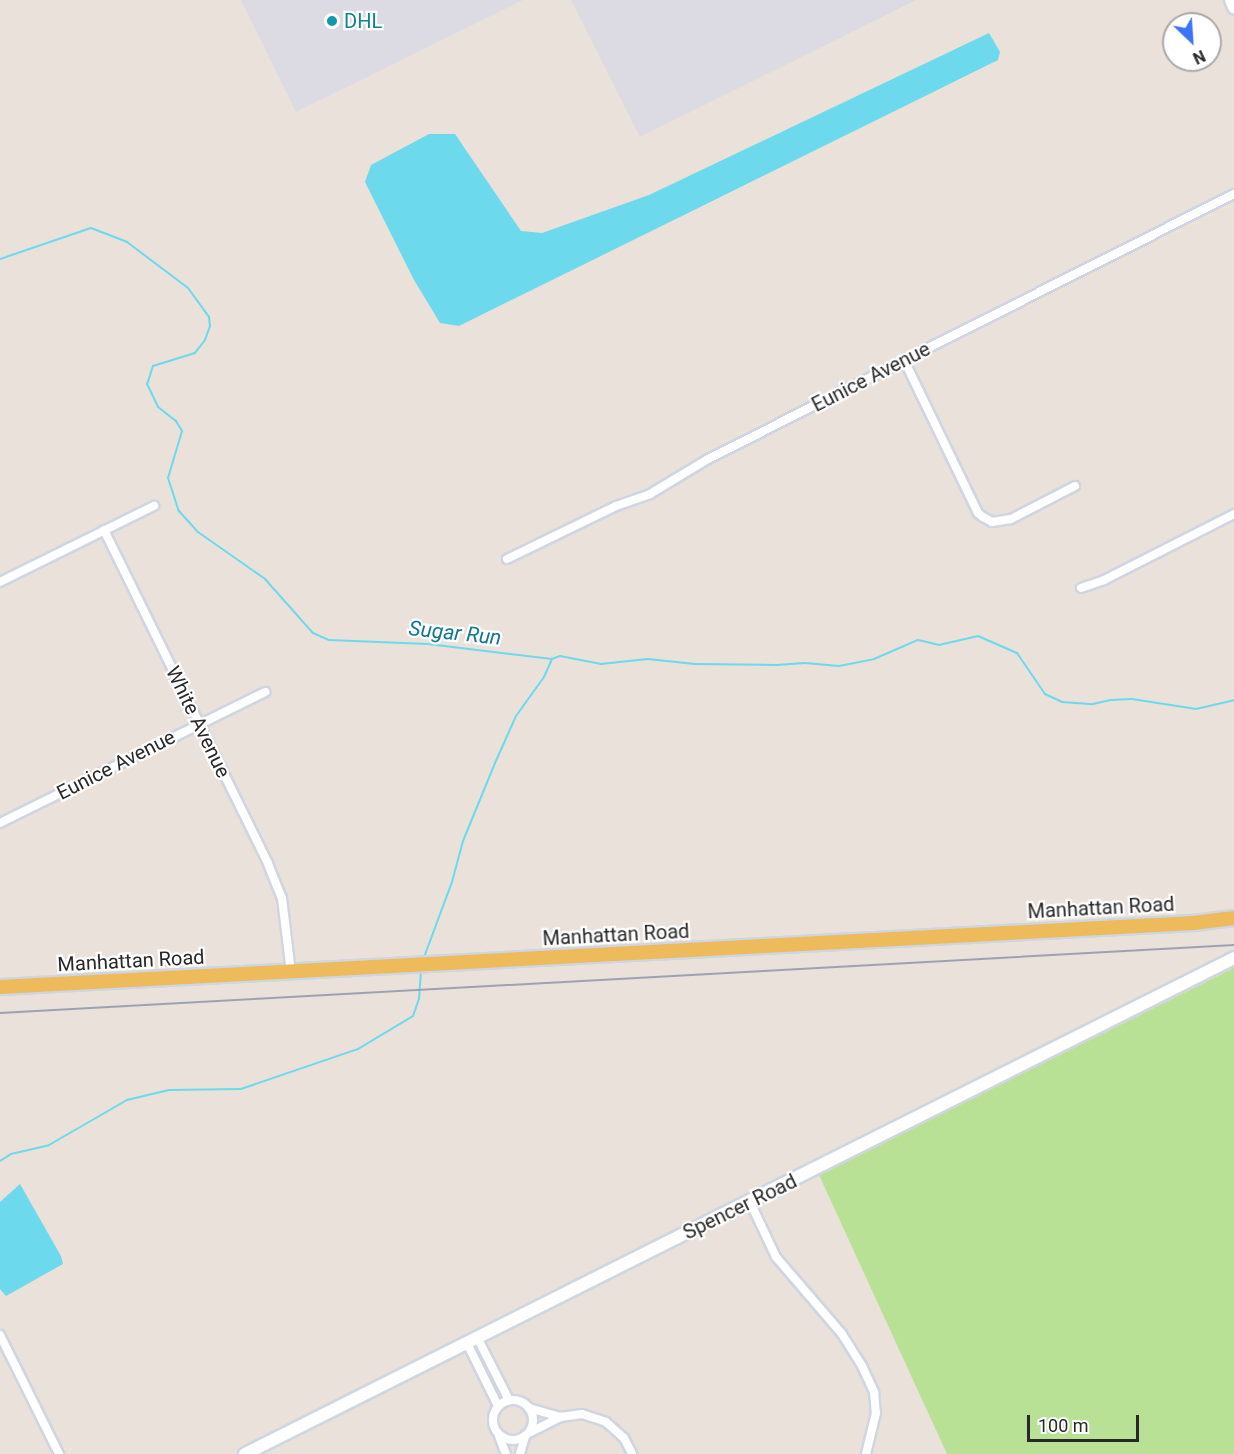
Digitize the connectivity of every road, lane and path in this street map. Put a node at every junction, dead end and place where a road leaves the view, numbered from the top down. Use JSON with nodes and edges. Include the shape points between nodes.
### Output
{"nodes":[{"id":1,"x":1231,"y":0,"type":"edge"},
{"id":2,"x":1234,"y":7,"type":"edge"},
{"id":3,"x":1234,"y":194,"type":"edge"},
{"id":4,"x":904,"y":360,"type":"junction"},
{"id":5,"x":1075,"y":486,"type":"dead end"},
{"id":6,"x":154,"y":506,"type":"dead end"},
{"id":7,"x":1234,"y":514,"type":"edge"},
{"id":8,"x":104,"y":530,"type":"junction"},
{"id":9,"x":507,"y":559,"type":"dead end"},
{"id":10,"x":0,"y":582,"type":"edge"},
{"id":11,"x":1081,"y":588,"type":"dead end"},
{"id":12,"x":266,"y":692,"type":"dead end"},
{"id":13,"x":198,"y":724,"type":"junction"},
{"id":14,"x":0,"y":823,"type":"edge"},
{"id":15,"x":1234,"y":918,"type":"edge"},
{"id":16,"x":1234,"y":958,"type":"edge"},
{"id":17,"x":291,"y":972,"type":"junction"},
{"id":18,"x":0,"y":987,"type":"edge"},
{"id":19,"x":750,"y":1202,"type":"junction"},
{"id":20,"x":0,"y":1335,"type":"edge"},
{"id":21,"x":472,"y":1340,"type":"junction"},
{"id":22,"x":509,"y":1400,"type":"junction"},
{"id":23,"x":498,"y":1406,"type":"junction"},
{"id":24,"x":529,"y":1407,"type":"junction"},
{"id":25,"x":561,"y":1417,"type":"junction"},
{"id":26,"x":528,"y":1434,"type":"junction"},
{"id":27,"x":499,"y":1436,"type":"junction"},
{"id":28,"x":59,"y":1454,"type":"edge"},
{"id":29,"x":245,"y":1454,"type":"edge"},
{"id":30,"x":506,"y":1454,"type":"edge"},
{"id":31,"x":520,"y":1454,"type":"edge"},
{"id":32,"x":632,"y":1454,"type":"edge"},
{"id":33,"x":866,"y":1454,"type":"edge"}],
"edges":[{"from":1,"to":2,"type":"street"},
{"from":3,"to":4,"type":"street","name":"Eunice Avenue"},
{"from":4,"to":5,"type":"street","via":[[978,513],[992,522],[1011,519]]},
{"from":4,"to":9,"type":"street","name":"Eunice Avenue","via":[[708,459],[650,494],[616,506]]},
{"from":6,"to":8,"type":"street"},
{"from":7,"to":11,"type":"street"},
{"from":8,"to":10,"type":"street"},
{"from":8,"to":13,"type":"street","name":"White Avenue"},
{"from":12,"to":13,"type":"street","name":"Eunice Avenue"},
{"from":13,"to":14,"type":"street","name":"Eunice Avenue"},
{"from":13,"to":17,"type":"street","name":"White Avenue","via":[[282,898]]},
{"from":15,"to":17,"type":"main road","name":"Manhattan Road"},
{"from":16,"to":19,"type":"street","name":"Spencer Road"},
{"from":17,"to":18,"type":"main road","name":"Manhattan Road"},
{"from":19,"to":21,"type":"street","name":"Spencer Road"},
{"from":19,"to":33,"type":"street","via":[[776,1257],[842,1334],[874,1392],[876,1413]]},
{"from":20,"to":28,"type":"street"},
{"from":21,"to":22,"type":"street"},
{"from":21,"to":23,"type":"street"},
{"from":21,"to":29,"type":"street","name":"Spencer Road"},
{"from":22,"to":23,"type":"street"},
{"from":22,"to":24,"type":"street"},
{"from":23,"to":27,"type":"street","via":[[492,1424]]},
{"from":24,"to":25,"type":"street"},
{"from":24,"to":26,"type":"street","via":[[533,1419]]},
{"from":25,"to":26,"type":"street"},
{"from":25,"to":32,"type":"street","via":[[582,1414],[606,1422],[624,1438]]},
{"from":26,"to":27,"type":"street","via":[[512,1441]]},
{"from":26,"to":31,"type":"street"},
{"from":27,"to":30,"type":"street"}]}
